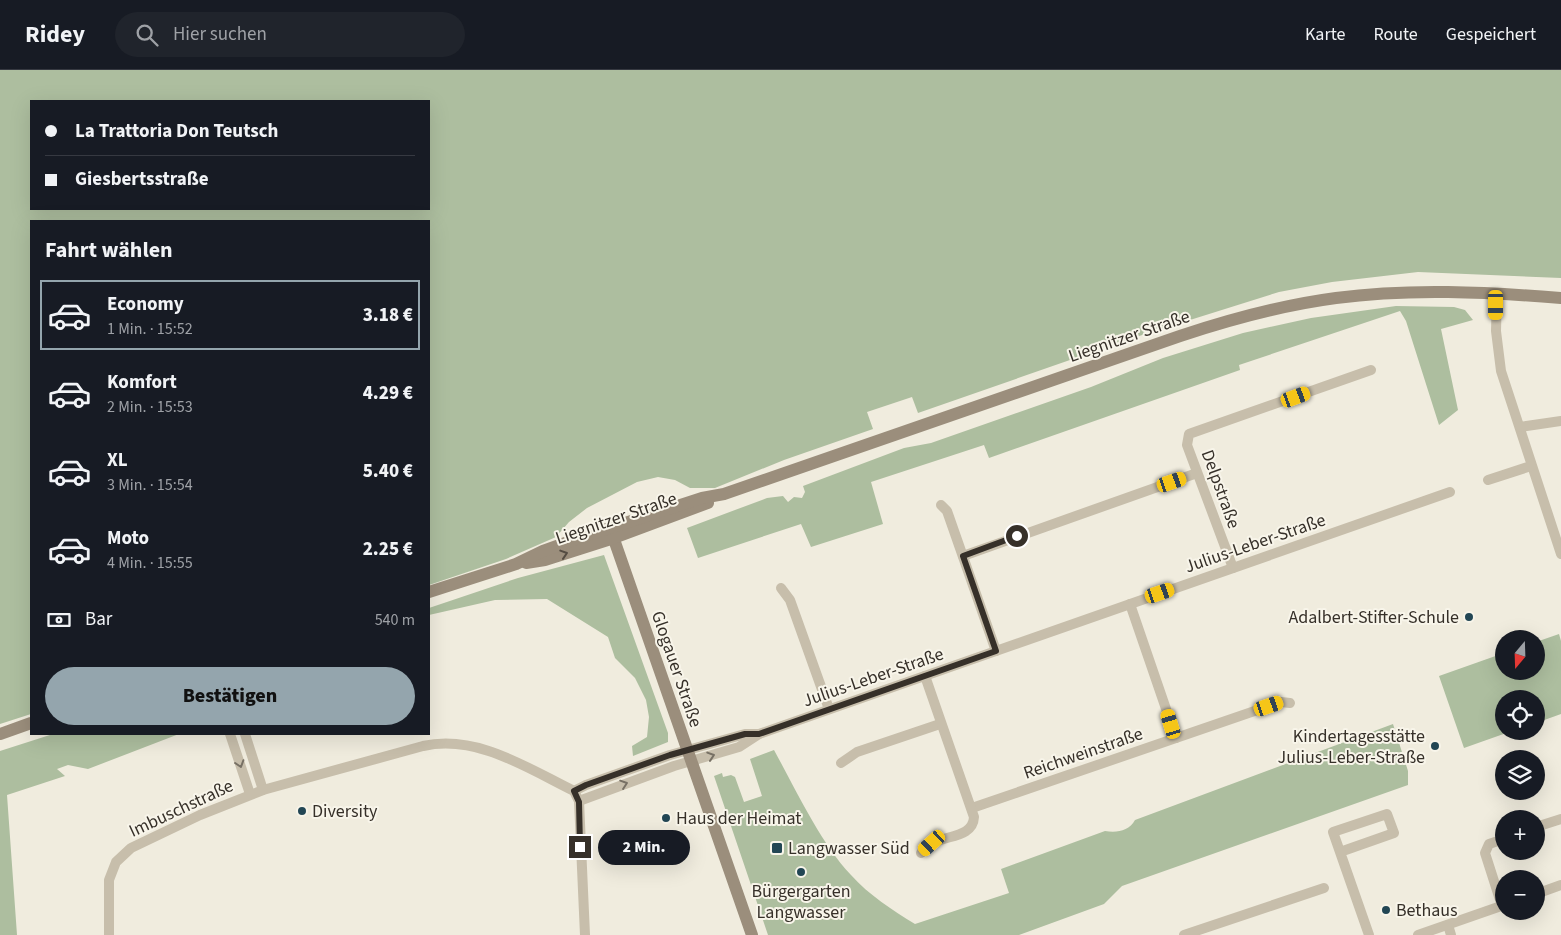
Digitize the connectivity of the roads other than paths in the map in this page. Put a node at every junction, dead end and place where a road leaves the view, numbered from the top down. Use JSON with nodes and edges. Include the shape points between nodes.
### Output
{"nodes":[{"id":1,"x":1496,"y":294,"type":"junction"},
{"id":2,"x":1561,"y":298,"type":"edge"},
{"id":3,"x":1371,"y":370,"type":"dead end"},
{"id":4,"x":1561,"y":421,"type":"edge"},
{"id":5,"x":1520,"y":427,"type":"junction"},
{"id":6,"x":1531,"y":466,"type":"junction"},
{"id":7,"x":1197,"y":473,"type":"junction"},
{"id":8,"x":1488,"y":480,"type":"dead end"},
{"id":9,"x":1450,"y":492,"type":"dead end"},
{"id":10,"x":941,"y":506,"type":"dead end"},
{"id":11,"x":612,"y":533,"type":"junction"},
{"id":12,"x":1561,"y":554,"type":"edge"},
{"id":13,"x":963,"y":556,"type":"junction"},
{"id":14,"x":1233,"y":568,"type":"junction"},
{"id":15,"x":781,"y":588,"type":"dead end"},
{"id":16,"x":430,"y":592,"type":"edge"},
{"id":17,"x":1130,"y":604,"type":"junction"},
{"id":18,"x":996,"y":651,"type":"junction"},
{"id":19,"x":925,"y":676,"type":"junction"},
{"id":20,"x":1290,"y":703,"type":"dead end"},
{"id":21,"x":829,"y":709,"type":"junction"},
{"id":22,"x":30,"y":723,"type":"edge"},
{"id":23,"x":940,"y":724,"type":"junction"},
{"id":24,"x":0,"y":734,"type":"edge"},
{"id":25,"x":230,"y":735,"type":"edge"},
{"id":26,"x":245,"y":735,"type":"edge"},
{"id":27,"x":1176,"y":738,"type":"junction"},
{"id":28,"x":688,"y":757,"type":"junction"},
{"id":29,"x":841,"y":763,"type":"dead end"},
{"id":30,"x":263,"y":790,"type":"junction"},
{"id":31,"x":574,"y":791,"type":"junction"},
{"id":32,"x":250,"y":794,"type":"junction"},
{"id":33,"x":579,"y":802,"type":"junction"},
{"id":34,"x":972,"y":808,"type":"junction"},
{"id":35,"x":1561,"y":819,"type":"edge"},
{"id":36,"x":1545,"y":824,"type":"edge"},
{"id":37,"x":1495,"y":842,"type":"edge"},
{"id":38,"x":1340,"y":852,"type":"junction"},
{"id":39,"x":921,"y":853,"type":"dead end"},
{"id":40,"x":1495,"y":882,"type":"edge"},
{"id":41,"x":1561,"y":885,"type":"edge"},
{"id":42,"x":1324,"y":888,"type":"dead end"},
{"id":43,"x":1545,"y":891,"type":"edge"},
{"id":44,"x":1495,"y":908,"type":"edge"},
{"id":45,"x":1448,"y":925,"type":"junction"},
{"id":46,"x":110,"y":935,"type":"edge"},
{"id":47,"x":585,"y":935,"type":"edge"},
{"id":48,"x":752,"y":935,"type":"edge"},
{"id":49,"x":1184,"y":935,"type":"edge"},
{"id":50,"x":1369,"y":935,"type":"edge"},
{"id":51,"x":1418,"y":935,"type":"edge"},
{"id":52,"x":1451,"y":935,"type":"edge"}],
"edges":[{"from":1,"to":2,"type":"main road","name":"Liegnitzer Straße"},
{"from":1,"to":5,"type":"street","via":[[1501,371]]},
{"from":1,"to":11,"type":"main road","name":"Liegnitzer Straße","via":[[1410,292],[1357,296],[1252,314],[724,494],[697,509]]},
{"from":3,"to":7,"type":"street","name":"Delpstraße","via":[[1189,434],[1187,445]]},
{"from":4,"to":5,"type":"street"},
{"from":5,"to":6,"type":"street"},
{"from":6,"to":8,"type":"street"},
{"from":6,"to":12,"type":"street"},
{"from":7,"to":13,"type":"street"},
{"from":7,"to":14,"type":"street","name":"Delpstraße"},
{"from":9,"to":14,"type":"street","name":"Julius-Leber-Straße"},
{"from":10,"to":13,"type":"street","via":[[946,511]]},
{"from":11,"to":16,"type":"main road","name":"Liegnitzer Straße","via":[[545,560],[516,564]]},
{"from":11,"to":28,"type":"main road","name":"Glogauer Straße"},
{"from":13,"to":18,"type":"street"},
{"from":14,"to":17,"type":"street","name":"Julius-Leber-Straße"},
{"from":15,"to":21,"type":"street","via":[[790,600]]},
{"from":17,"to":18,"type":"street","name":"Julius-Leber-Straße"},
{"from":17,"to":27,"type":"street"},
{"from":18,"to":19,"type":"street","name":"Julius-Leber-Straße"},
{"from":19,"to":21,"type":"street","name":"Julius-Leber-Straße"},
{"from":19,"to":23,"type":"street"},
{"from":20,"to":27,"type":"street","name":"Reichweinstraße","via":[[1281,702]]},
{"from":21,"to":28,"type":"street","name":"Julius-Leber-Straße","via":[[759,734],[739,747]]},
{"from":22,"to":24,"type":"main road"},
{"from":23,"to":29,"type":"street","via":[[857,752]]},
{"from":23,"to":34,"type":"street"},
{"from":25,"to":32,"type":"street","name":"Imbuschstraße","one_way":true},
{"from":26,"to":30,"type":"street"},
{"from":27,"to":34,"type":"street","name":"Reichweinstraße"},
{"from":28,"to":31,"type":"street"},
{"from":33,"to":28,"type":"street","one_way":true},
{"from":28,"to":48,"type":"main road","name":"Glogauer Straße"},
{"from":30,"to":31,"type":"street","name":"Imbuschstraße","via":[[444,743],[487,750]]},
{"from":30,"to":32,"type":"street","name":"Imbuschstraße"},
{"from":31,"to":33,"type":"street"},
{"from":32,"to":46,"type":"street","name":"Imbuschstraße","via":[[156,834],[122,854],[109,880]]},
{"from":33,"to":47,"type":"street"},
{"from":34,"to":39,"type":"street","via":[[973,825],[969,830],[932,843]]},
{"from":35,"to":36,"type":"street"},
{"from":37,"to":40,"type":"street","via":[[1489,844],[1485,853]]},
{"from":38,"to":38,"type":"street","via":[[1334,832],[1387,814],[1394,833]]},
{"from":38,"to":50,"type":"street"},
{"from":41,"to":43,"type":"street"},
{"from":42,"to":49,"type":"street"},
{"from":44,"to":45,"type":"street"},
{"from":45,"to":51,"type":"street"},
{"from":45,"to":52,"type":"street"}]}
